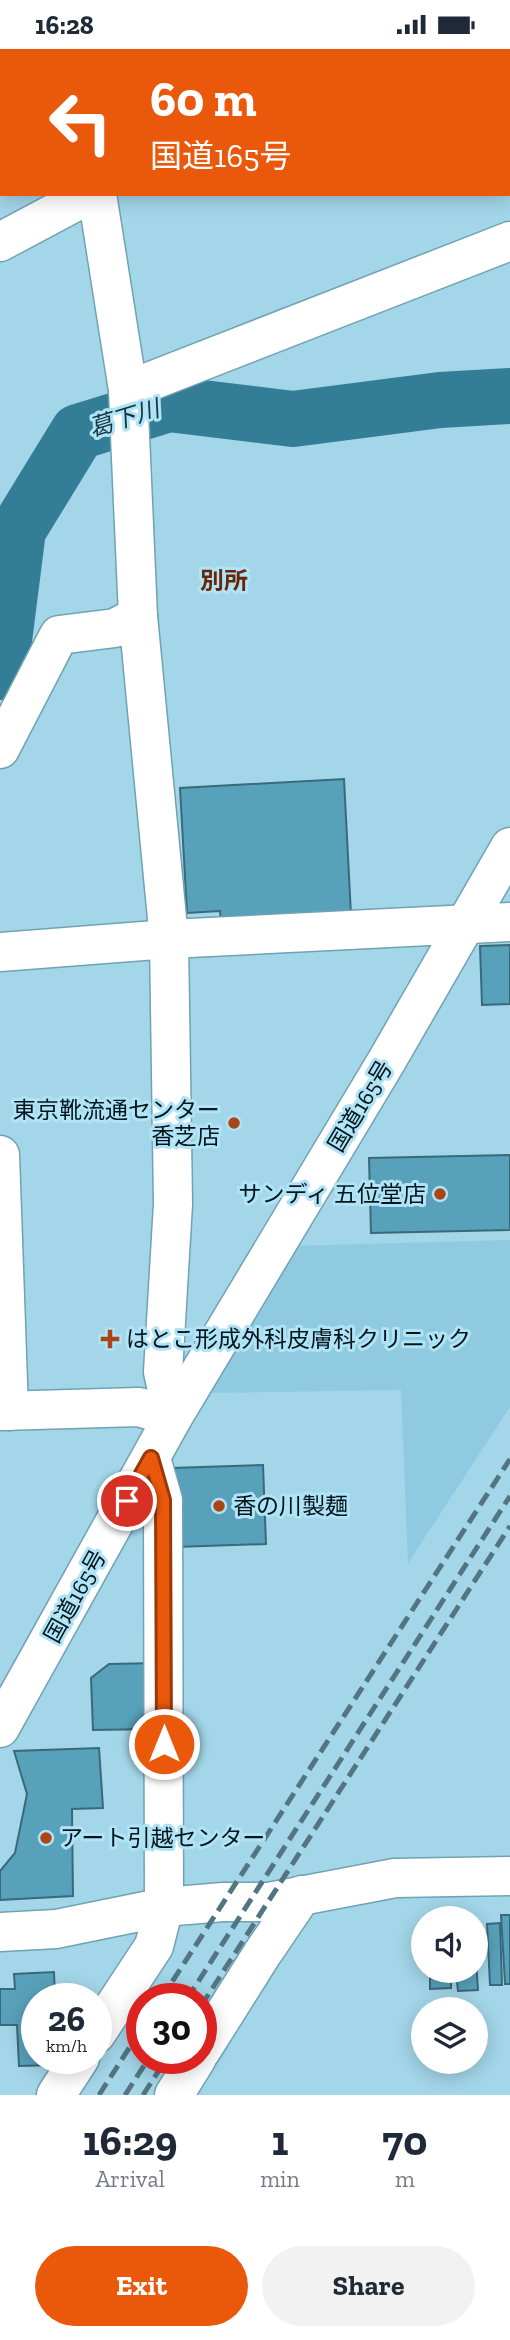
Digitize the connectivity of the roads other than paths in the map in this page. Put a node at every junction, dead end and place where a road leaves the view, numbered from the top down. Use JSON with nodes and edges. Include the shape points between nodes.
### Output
{"nodes":[{"id":1,"x":86,"y":196,"type":"edge"},
{"id":2,"x":97,"y":196,"type":"edge"},
{"id":3,"x":510,"y":241,"type":"edge"},
{"id":4,"x":0,"y":242,"type":"edge"},
{"id":5,"x":128,"y":390,"type":"junction"},
{"id":6,"x":138,"y":616,"type":"junction"},
{"id":7,"x":0,"y":750,"type":"edge"},
{"id":8,"x":510,"y":847,"type":"edge"},
{"id":9,"x":510,"y":922,"type":"edge"},
{"id":10,"x":465,"y":924,"type":"junction"},
{"id":11,"x":169,"y":939,"type":"junction"},
{"id":12,"x":0,"y":952,"type":"edge"},
{"id":13,"x":0,"y":1156,"type":"edge"},
{"id":14,"x":5,"y":1411,"type":"edge"},
{"id":15,"x":173,"y":1417,"type":"junction"},
{"id":16,"x":151,"y":1458,"type":"junction"},
{"id":17,"x":0,"y":1728,"type":"edge"},
{"id":18,"x":510,"y":1876,"type":"edge"},
{"id":19,"x":302,"y":1895,"type":"junction"},
{"id":20,"x":164,"y":1907,"type":"junction"},
{"id":21,"x":0,"y":1932,"type":"edge"},
{"id":22,"x":112,"y":2010,"type":"edge"},
{"id":23,"x":217,"y":2025,"type":"edge"},
{"id":24,"x":70,"y":2074,"type":"edge"},
{"id":25,"x":187,"y":2074,"type":"edge"},
{"id":26,"x":56,"y":2095,"type":"edge"},
{"id":27,"x":174,"y":2095,"type":"edge"}],
"edges":[{"from":1,"to":4,"type":"main road"},
{"from":2,"to":5,"type":"main road"},
{"from":3,"to":5,"type":"main road"},
{"from":5,"to":6,"type":"main road"},
{"from":6,"to":7,"type":"main road","via":[[115,628],[58,635]]},
{"from":6,"to":11,"type":"main road"},
{"from":8,"to":10,"type":"main road","name":"国道165号"},
{"from":9,"to":10,"type":"main road"},
{"from":10,"to":11,"type":"main road"},
{"from":10,"to":15,"type":"main road","name":"国道165号"},
{"from":11,"to":12,"type":"main road"},
{"from":11,"to":15,"type":"main road","via":[[173,1204],[163,1372]]},
{"from":13,"to":14,"type":"main road"},
{"from":14,"to":15,"type":"main road","via":[[139,1407]]},
{"from":15,"to":16,"type":"main road","name":"国道165号"},
{"from":16,"to":17,"type":"main road","name":"国道165号"},
{"from":16,"to":20,"type":"main road","via":[[163,1500]]},
{"from":18,"to":19,"type":"main road","via":[[395,1878]]},
{"from":19,"to":20,"type":"main road","via":[[269,1902]]},
{"from":19,"to":23,"type":"main road"},
{"from":20,"to":21,"type":"main road","via":[[56,1929]]},
{"from":20,"to":22,"type":"main road","via":[[154,1946]]},
{"from":24,"to":26,"type":"main road"},
{"from":25,"to":27,"type":"main road"}]}
